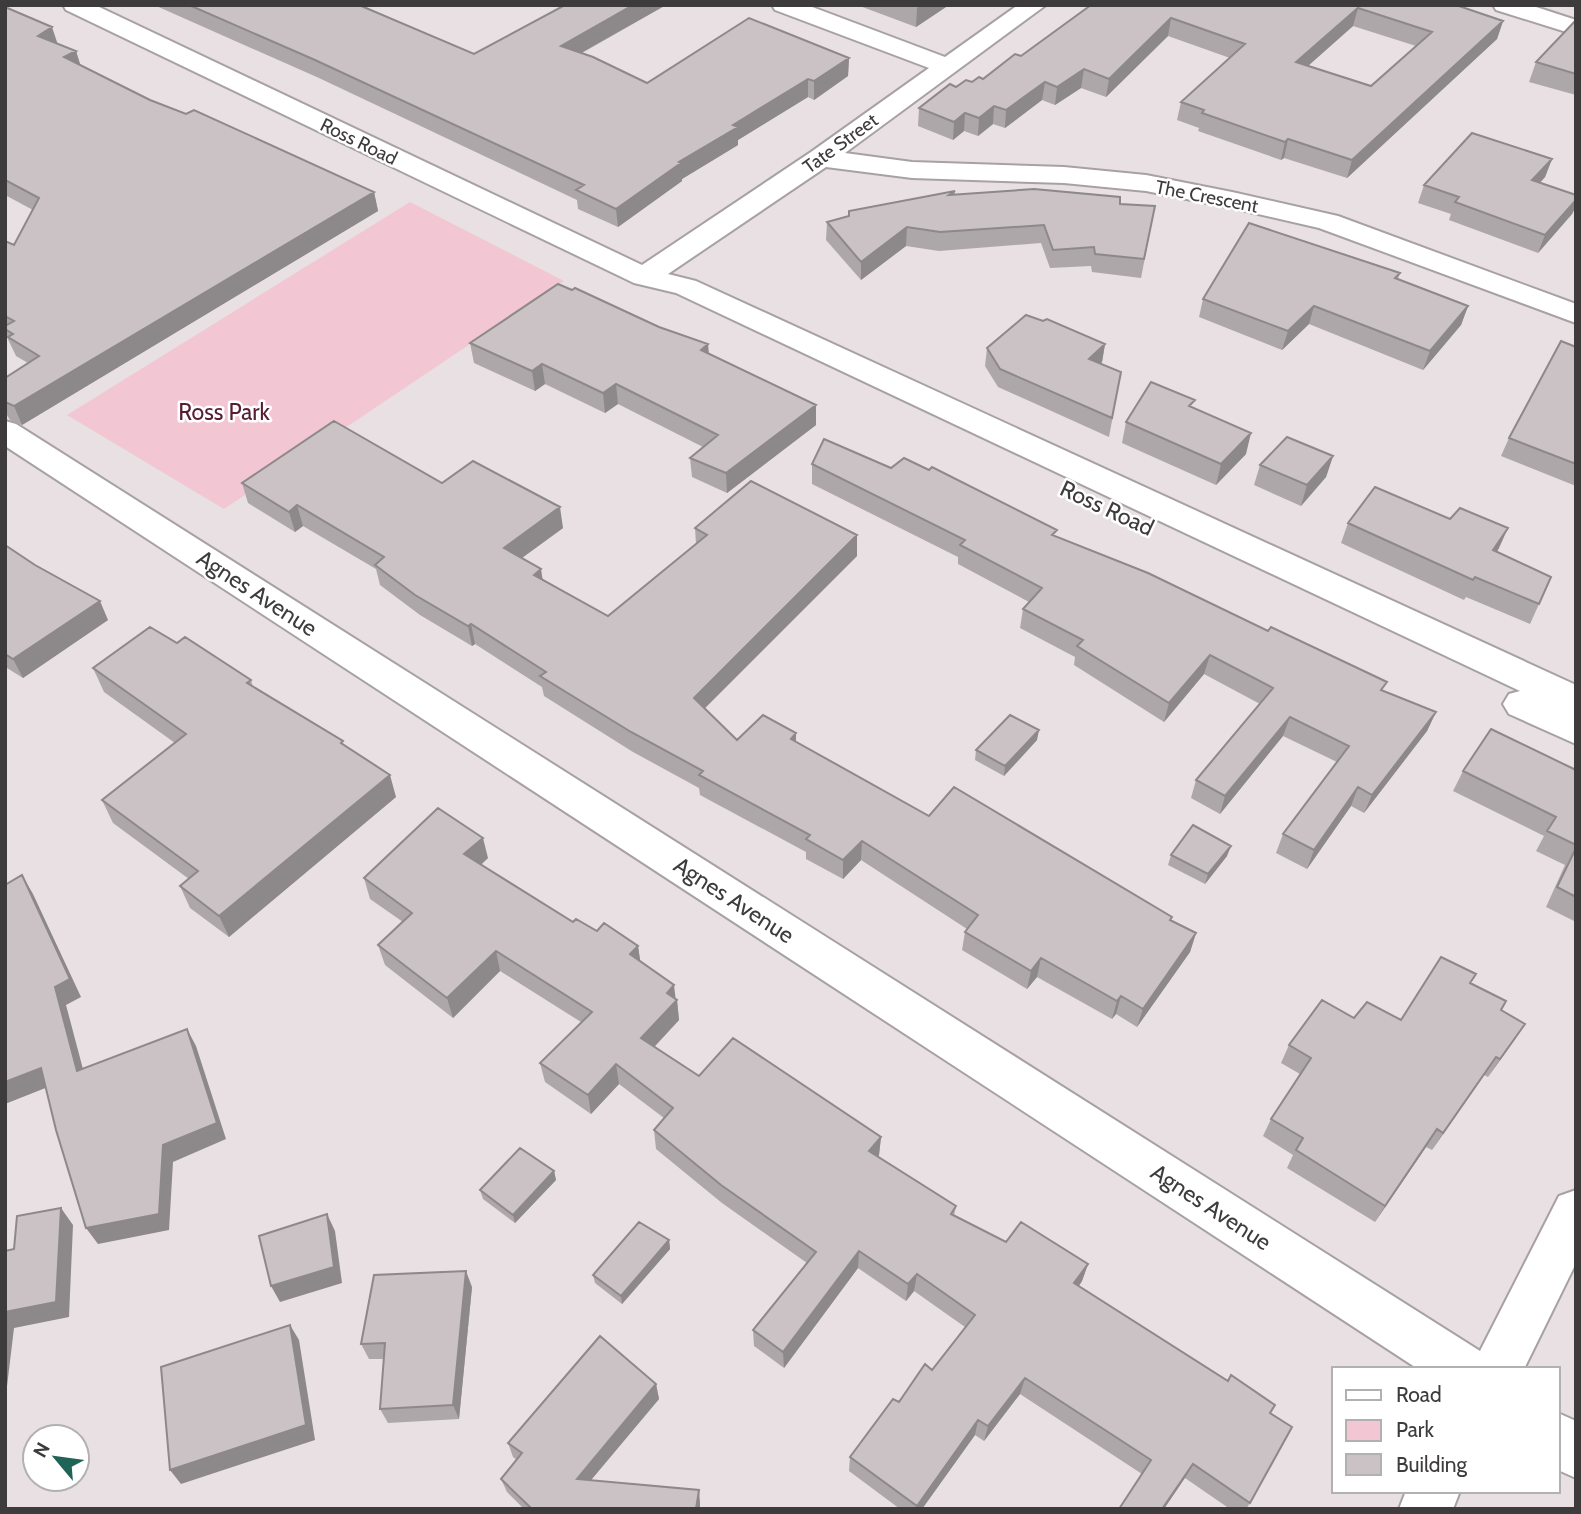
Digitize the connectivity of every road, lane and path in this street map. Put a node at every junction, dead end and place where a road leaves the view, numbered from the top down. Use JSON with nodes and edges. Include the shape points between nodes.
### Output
{"nodes":[{"id":1,"x":75,"y":5,"type":"edge"},
{"id":2,"x":783,"y":5,"type":"edge"},
{"id":3,"x":1034,"y":5,"type":"edge"},
{"id":4,"x":1518,"y":7,"type":"edge"},
{"id":5,"x":1576,"y":28,"type":"edge"},
{"id":6,"x":946,"y":66,"type":"junction"},
{"id":7,"x":821,"y":158,"type":"junction"},
{"id":8,"x":644,"y":277,"type":"junction"},
{"id":9,"x":1576,"y":314,"type":"edge"},
{"id":10,"x":5,"y":431,"type":"edge"},
{"id":11,"x":1576,"y":701,"type":"edge"},
{"id":12,"x":1576,"y":730,"type":"edge"},
{"id":13,"x":1576,"y":1212,"type":"edge"},
{"id":14,"x":1460,"y":1367,"type":"edge"},
{"id":15,"x":1498,"y":1367,"type":"edge"},
{"id":16,"x":1560,"y":1440,"type":"edge"},
{"id":17,"x":1576,"y":1452,"type":"edge"},
{"id":18,"x":1433,"y":1493,"type":"edge"},
{"id":19,"x":1425,"y":1509,"type":"edge"}],
"edges":[{"from":1,"to":8,"type":"street","name":"Ross Road"},
{"from":2,"to":6,"type":"street"},
{"from":3,"to":6,"type":"street","name":"Tate Street"},
{"from":4,"to":5,"type":"street"},
{"from":6,"to":7,"type":"street","name":"Tate Street"},
{"from":7,"to":8,"type":"street","name":"Tate Street"},
{"from":7,"to":9,"type":"street","name":"The Crescent","via":[[912,170],[1146,183],[1232,200],[1328,222]]},
{"from":8,"to":11,"type":"street","name":"Ross Road","via":[[686,287]]},
{"from":8,"to":12,"type":"street","name":"Ross Road","via":[[666,299]]},
{"from":10,"to":14,"type":"street","name":"Agnes Avenue"},
{"from":13,"to":15,"type":"street"},
{"from":16,"to":17,"type":"street"},
{"from":18,"to":19,"type":"street"}]}
